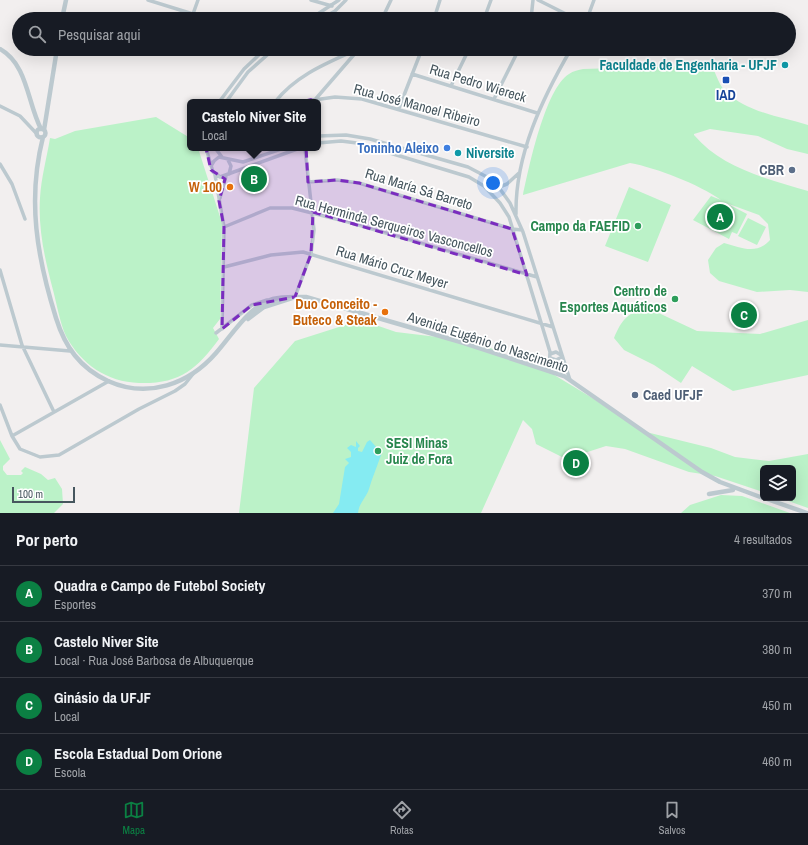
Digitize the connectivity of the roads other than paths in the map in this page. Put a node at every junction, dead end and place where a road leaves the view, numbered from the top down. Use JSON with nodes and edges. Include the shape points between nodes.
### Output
{"nodes":[{"id":1,"x":66,"y":0,"type":"edge"},
{"id":2,"x":148,"y":0,"type":"edge"},
{"id":3,"x":198,"y":0,"type":"edge"},
{"id":4,"x":311,"y":0,"type":"edge"},
{"id":5,"x":339,"y":0,"type":"edge"},
{"id":6,"x":346,"y":0,"type":"edge"},
{"id":7,"x":391,"y":0,"type":"edge"},
{"id":8,"x":440,"y":0,"type":"edge"},
{"id":9,"x":491,"y":0,"type":"edge"},
{"id":10,"x":533,"y":0,"type":"edge"},
{"id":11,"x":538,"y":0,"type":"edge"},
{"id":12,"x":594,"y":0,"type":"edge"},
{"id":13,"x":332,"y":6,"type":"junction"},
{"id":14,"x":63,"y":12,"type":"edge"},
{"id":15,"x":187,"y":12,"type":"edge"},
{"id":16,"x":194,"y":12,"type":"edge"},
{"id":17,"x":322,"y":12,"type":"edge"},
{"id":18,"x":334,"y":12,"type":"edge"},
{"id":19,"x":385,"y":12,"type":"edge"},
{"id":20,"x":436,"y":12,"type":"edge"},
{"id":21,"x":487,"y":12,"type":"edge"},
{"id":22,"x":532,"y":12,"type":"edge"},
{"id":23,"x":562,"y":12,"type":"edge"},
{"id":24,"x":590,"y":12,"type":"edge"},
{"id":25,"x":0,"y":49,"type":"edge"},
{"id":26,"x":56,"y":56,"type":"edge"},
{"id":27,"x":257,"y":56,"type":"edge"},
{"id":28,"x":266,"y":56,"type":"edge"},
{"id":29,"x":343,"y":56,"type":"edge"},
{"id":30,"x":352,"y":56,"type":"edge"},
{"id":31,"x":419,"y":56,"type":"edge"},
{"id":32,"x":466,"y":56,"type":"edge"},
{"id":33,"x":516,"y":56,"type":"edge"},
{"id":34,"x":566,"y":56,"type":"edge"},
{"id":35,"x":253,"y":59,"type":"junction"},
{"id":36,"x":257,"y":63,"type":"junction"},
{"id":37,"x":412,"y":74,"type":"junction"},
{"id":38,"x":231,"y":86,"type":"junction"},
{"id":39,"x":451,"y":86,"type":"junction"},
{"id":40,"x":236,"y":89,"type":"junction"},
{"id":41,"x":221,"y":99,"type":"edge"},
{"id":42,"x":228,"y":99,"type":"edge"},
{"id":43,"x":277,"y":99,"type":"edge"},
{"id":44,"x":315,"y":99,"type":"edge"},
{"id":45,"x":494,"y":99,"type":"junction"},
{"id":46,"x":321,"y":100,"type":"edge"},
{"id":47,"x":0,"y":106,"type":"edge"},
{"id":48,"x":399,"y":108,"type":"junction"},
{"id":49,"x":537,"y":113,"type":"junction"},
{"id":50,"x":40,"y":133,"type":"junction"},
{"id":51,"x":321,"y":136,"type":"edge"},
{"id":52,"x":370,"y":139,"type":"junction"},
{"id":53,"x":321,"y":143,"type":"edge"},
{"id":54,"x":369,"y":146,"type":"junction"},
{"id":55,"x":527,"y":147,"type":"junction"},
{"id":56,"x":207,"y":151,"type":"edge"},
{"id":57,"x":217,"y":151,"type":"edge"},
{"id":58,"x":293,"y":151,"type":"edge"},
{"id":59,"x":305,"y":151,"type":"edge"},
{"id":60,"x":411,"y":151,"type":"junction"},
{"id":61,"x":276,"y":152,"type":"joint"},
{"id":62,"x":222,"y":157,"type":"junction"},
{"id":63,"x":278,"y":157,"type":"junction"},
{"id":64,"x":408,"y":158,"type":"junction"},
{"id":65,"x":228,"y":160,"type":"junction"},
{"id":66,"x":454,"y":163,"type":"junction"},
{"id":67,"x":0,"y":164,"type":"edge"},
{"id":68,"x":211,"y":166,"type":"junction"},
{"id":69,"x":452,"y":171,"type":"junction"},
{"id":70,"x":520,"y":172,"type":"junction"},
{"id":71,"x":215,"y":175,"type":"junction"},
{"id":72,"x":227,"y":176,"type":"junction"},
{"id":73,"x":308,"y":182,"type":"junction"},
{"id":74,"x":499,"y":188,"type":"junction"},
{"id":75,"x":489,"y":191,"type":"junction"},
{"id":76,"x":219,"y":201,"type":"junction"},
{"id":77,"x":313,"y":212,"type":"junction"},
{"id":78,"x":516,"y":215,"type":"junction"},
{"id":79,"x":25,"y":219,"type":"dead end"},
{"id":80,"x":224,"y":227,"type":"junction"},
{"id":81,"x":512,"y":229,"type":"junction"},
{"id":82,"x":522,"y":230,"type":"junction"},
{"id":83,"x":311,"y":254,"type":"junction"},
{"id":84,"x":224,"y":267,"type":"junction"},
{"id":85,"x":0,"y":270,"type":"edge"},
{"id":86,"x":527,"y":275,"type":"junction"},
{"id":87,"x":537,"y":277,"type":"junction"},
{"id":88,"x":295,"y":297,"type":"junction"},
{"id":89,"x":272,"y":299,"type":"junction"},
{"id":90,"x":543,"y":325,"type":"junction"},
{"id":91,"x":553,"y":327,"type":"junction"},
{"id":92,"x":222,"y":329,"type":"junction"},
{"id":93,"x":233,"y":332,"type":"junction"},
{"id":94,"x":216,"y":333,"type":"dead end"},
{"id":95,"x":0,"y":345,"type":"edge"},
{"id":96,"x":23,"y":347,"type":"junction"},
{"id":97,"x":70,"y":351,"type":"junction"},
{"id":98,"x":550,"y":356,"type":"junction"},
{"id":99,"x":562,"y":356,"type":"junction"},
{"id":100,"x":549,"y":371,"type":"junction"},
{"id":101,"x":193,"y":374,"type":"junction"},
{"id":102,"x":570,"y":380,"type":"junction"},
{"id":103,"x":110,"y":381,"type":"junction"},
{"id":104,"x":0,"y":405,"type":"edge"},
{"id":105,"x":54,"y":412,"type":"junction"},
{"id":106,"x":12,"y":436,"type":"junction"},
{"id":107,"x":659,"y":442,"type":"junction"},
{"id":108,"x":733,"y":490,"type":"junction"},
{"id":109,"x":709,"y":494,"type":"dead end"},
{"id":110,"x":760,"y":496,"type":"edge"},
{"id":111,"x":760,"y":497,"type":"edge"},
{"id":112,"x":773,"y":501,"type":"edge"},
{"id":113,"x":807,"y":513,"type":"edge"}],
"edges":[{"from":1,"to":14,"type":"street"},
{"from":2,"to":15,"type":"street"},
{"from":3,"to":16,"type":"street"},
{"from":4,"to":13,"type":"street"},
{"from":5,"to":13,"type":"street"},
{"from":6,"to":18,"type":"street"},
{"from":7,"to":19,"type":"street"},
{"from":8,"to":20,"type":"street"},
{"from":9,"to":21,"type":"street"},
{"from":10,"to":22,"type":"street"},
{"from":11,"to":23,"type":"street"},
{"from":12,"to":24,"type":"street"},
{"from":13,"to":17,"type":"street"},
{"from":25,"to":50,"type":"street","via":[[9,54],[17,64]]},
{"from":26,"to":50,"type":"street","name":"Avenida Eugênio do Nascimento"},
{"from":27,"to":35,"type":"street"},
{"from":28,"to":36,"type":"street"},
{"from":29,"to":43,"type":"street","via":[[307,73]]},
{"from":30,"to":44,"type":"street"},
{"from":31,"to":37,"type":"street"},
{"from":32,"to":39,"type":"street"},
{"from":33,"to":45,"type":"street"},
{"from":34,"to":49,"type":"street"},
{"from":35,"to":36,"type":"street"},
{"from":35,"to":38,"type":"street"},
{"from":36,"to":40,"type":"street"},
{"from":37,"to":39,"type":"street","name":"Rua Pedro Wiereck"},
{"from":37,"to":48,"type":"street"},
{"from":38,"to":40,"type":"street"},
{"from":38,"to":41,"type":"street"},
{"from":39,"to":45,"type":"street","name":"Rua Pedro Wiereck"},
{"from":40,"to":42,"type":"street"},
{"from":45,"to":49,"type":"street","name":"Rua Pedro Wiereck"},
{"from":46,"to":48,"type":"street","name":"Rua José Manoel Ribeiro","via":[[348,97]]},
{"from":47,"to":50,"type":"street","via":[[20,116]]},
{"from":48,"to":55,"type":"street","name":"Rua José Manoel Ribeiro"},
{"from":49,"to":55,"type":"street"},
{"from":50,"to":97,"type":"street","name":"Avenida Eugênio do Nascimento","via":[[41,147],[35,193],[36,238],[46,288]]},
{"from":51,"to":52,"type":"street","via":[[346,135]]},
{"from":52,"to":54,"type":"street"},
{"from":52,"to":60,"type":"street"},
{"from":53,"to":54,"type":"street","via":[[341,142]]},
{"from":54,"to":64,"type":"street"},
{"from":55,"to":70,"type":"street"},
{"from":56,"to":68,"type":"street"},
{"from":57,"to":62,"type":"street"},
{"from":58,"to":63,"type":"street"},
{"from":59,"to":73,"type":"street"},
{"from":60,"to":64,"type":"street"},
{"from":60,"to":66,"type":"street"},
{"from":61,"to":63,"type":"street"},
{"from":61,"to":65,"type":"street","via":[[243,162]]},
{"from":62,"to":65,"type":"street"},
{"from":62,"to":68,"type":"street","via":[[216,158]]},
{"from":63,"to":72,"type":"street"},
{"from":64,"to":69,"type":"street"},
{"from":65,"to":72,"type":"street","via":[[231,169]]},
{"from":66,"to":69,"type":"street"},
{"from":66,"to":74,"type":"street","via":[[468,167]]},
{"from":67,"to":79,"type":"street","via":[[12,184]]},
{"from":68,"to":71,"type":"street"},
{"from":69,"to":75,"type":"street","via":[[470,177]]},
{"from":70,"to":74,"type":"street"},
{"from":70,"to":78,"type":"street"},
{"from":71,"to":72,"type":"street"},
{"from":71,"to":76,"type":"street"},
{"from":72,"to":76,"type":"street"},
{"from":73,"to":77,"type":"street"},
{"from":73,"to":81,"type":"street","name":"Rua María Sá Barreto","via":[[337,180],[359,183]]},
{"from":74,"to":75,"type":"street"},
{"from":74,"to":78,"type":"street"},
{"from":75,"to":81,"type":"street","via":[[509,217]]},
{"from":76,"to":80,"type":"street"},
{"from":77,"to":80,"type":"street","name":"Rua Herminda Serqueiros Vasconcellos","via":[[292,208],[270,208]]},
{"from":77,"to":83,"type":"street"},
{"from":77,"to":86,"type":"street","name":"Rua Herminda Serqueiros Vasconcellos"},
{"from":78,"to":82,"type":"street"},
{"from":80,"to":84,"type":"street"},
{"from":81,"to":82,"type":"street","name":"Rua María Sá Barreto"},
{"from":81,"to":86,"type":"street"},
{"from":82,"to":87,"type":"street"},
{"from":83,"to":84,"type":"street","name":"Rua Mário Cruz Meyer","via":[[276,254]]},
{"from":83,"to":88,"type":"street"},
{"from":83,"to":90,"type":"street","name":"Rua Mário Cruz Meyer"},
{"from":84,"to":92,"type":"street"},
{"from":85,"to":96,"type":"street"},
{"from":86,"to":87,"type":"street","name":"Rua Herminda Serqueiros Vasconcellos"},
{"from":86,"to":90,"type":"street"},
{"from":87,"to":91,"type":"street"},
{"from":88,"to":89,"type":"street","name":"Avenida Eugênio do Nascimento"},
{"from":88,"to":93,"type":"street","name":"Avenida Eugênio do Nascimento","via":[[264,307]]},
{"from":88,"to":100,"type":"street","name":"Avenida Eugênio do Nascimento","via":[[306,297],[349,309]]},
{"from":89,"to":92,"type":"street","via":[[252,305]]},
{"from":89,"to":93,"type":"street","name":"Avenida Eugênio do Nascimento","via":[[250,312]]},
{"from":90,"to":91,"type":"street","name":"Rua Mário Cruz Meyer"},
{"from":90,"to":98,"type":"street"},
{"from":91,"to":99,"type":"street"},
{"from":92,"to":94,"type":"street"},
{"from":93,"to":101,"type":"street","name":"Avenida Eugênio do Nascimento","via":[[216,354]]},
{"from":95,"to":96,"type":"street"},
{"from":96,"to":97,"type":"street"},
{"from":96,"to":105,"type":"street"},
{"from":97,"to":103,"type":"street","name":"Avenida Eugênio do Nascimento","via":[[86,368]]},
{"from":98,"to":99,"type":"street","via":[[556,352]]},
{"from":98,"to":99,"type":"street","via":[[556,360]]},
{"from":98,"to":100,"type":"street"},
{"from":99,"to":102,"type":"street"},
{"from":100,"to":102,"type":"street","name":"Avenida Eugênio do Nascimento"},
{"from":101,"to":103,"type":"street","name":"Avenida Eugênio do Nascimento","via":[[176,383],[154,389],[132,388]]},
{"from":101,"to":106,"type":"street","via":[[175,391],[59,455],[33,455],[20,449]]},
{"from":102,"to":107,"type":"street","name":"Avenida Eugênio do Nascimento"},
{"from":103,"to":105,"type":"street"},
{"from":104,"to":106,"type":"street"},
{"from":105,"to":106,"type":"street"},
{"from":107,"to":108,"type":"street","name":"Avenida Eugênio do Nascimento","via":[[700,474]]},
{"from":107,"to":110,"type":"street","name":"Avenida Eugênio do Nascimento","via":[[715,479]]},
{"from":108,"to":109,"type":"street"},
{"from":108,"to":111,"type":"street","name":"Avenida Eugênio do Nascimento"},
{"from":112,"to":113,"type":"street","name":"Avenida Eugênio do Nascimento"}]}
